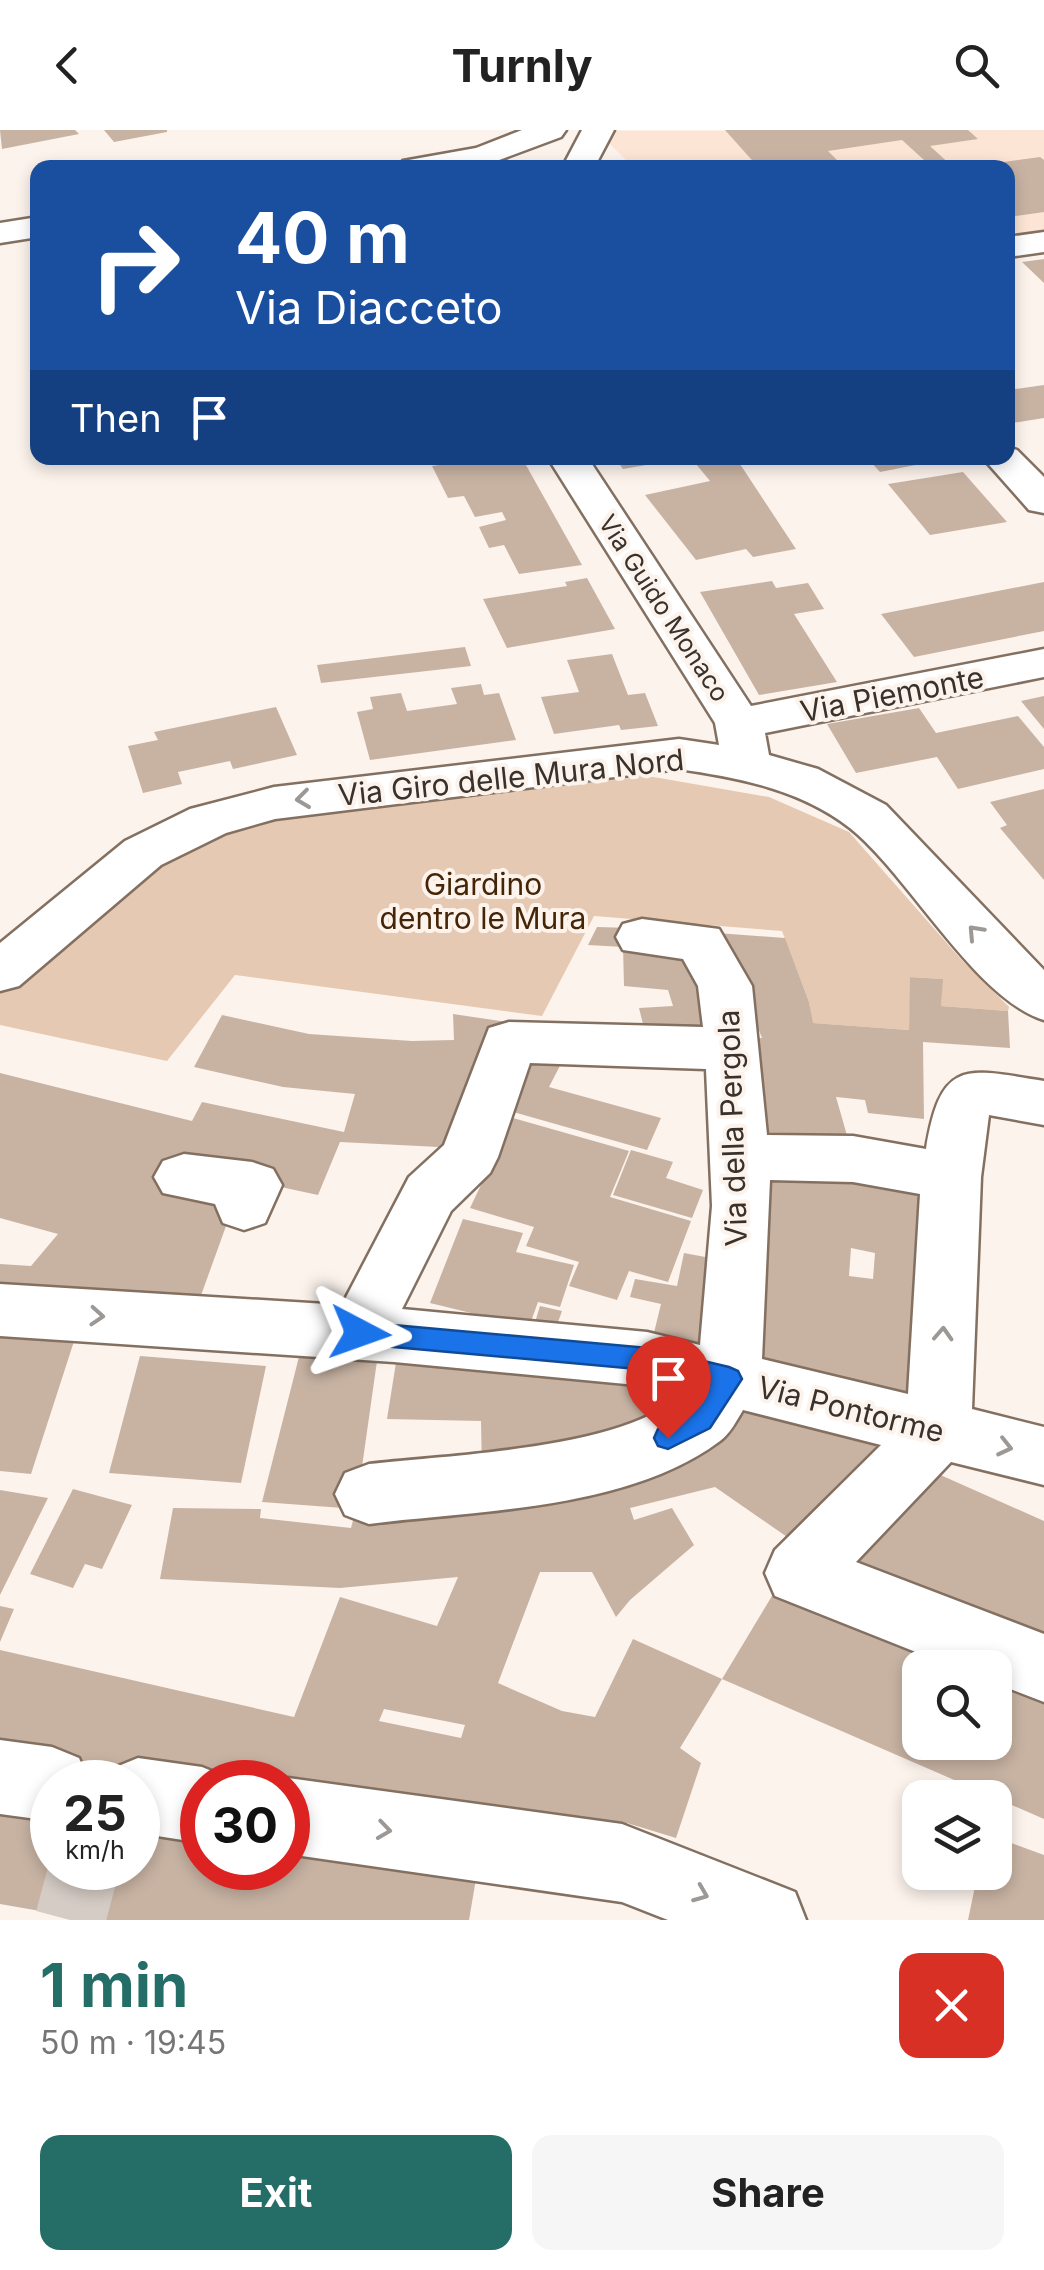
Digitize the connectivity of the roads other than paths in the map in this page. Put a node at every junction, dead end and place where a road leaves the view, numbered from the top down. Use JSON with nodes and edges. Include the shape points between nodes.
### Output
{"nodes":[{"id":1,"x":550,"y":130,"type":"edge"},
{"id":2,"x":598,"y":130,"type":"edge"},
{"id":3,"x":468,"y":160,"type":"edge"},
{"id":4,"x":582,"y":160,"type":"edge"},
{"id":5,"x":30,"y":228,"type":"edge"},
{"id":6,"x":0,"y":233,"type":"edge"},
{"id":7,"x":1044,"y":242,"type":"edge"},
{"id":8,"x":1015,"y":246,"type":"edge"},
{"id":9,"x":1044,"y":441,"type":"edge"},
{"id":10,"x":1015,"y":446,"type":"edge"},
{"id":11,"x":572,"y":465,"type":"edge"},
{"id":12,"x":1010,"y":465,"type":"edge"},
{"id":13,"x":1044,"y":501,"type":"edge"},
{"id":14,"x":1044,"y":663,"type":"edge"},
{"id":15,"x":743,"y":743,"type":"junction"},
{"id":16,"x":642,"y":937,"type":"dead end"},
{"id":17,"x":0,"y":972,"type":"edge"},
{"id":18,"x":1044,"y":1000,"type":"edge"},
{"id":19,"x":733,"y":1049,"type":"junction"},
{"id":20,"x":1044,"y":1103,"type":"edge"},
{"id":21,"x":739,"y":1157,"type":"junction"},
{"id":22,"x":184,"y":1176,"type":"dead end"},
{"id":23,"x":950,"y":1177,"type":"junction"},
{"id":24,"x":244,"y":1206,"type":"dead end"},
{"id":25,"x":0,"y":1310,"type":"edge"},
{"id":26,"x":360,"y":1333,"type":"junction"},
{"id":27,"x":729,"y":1379,"type":"junction"},
{"id":28,"x":938,"y":1431,"type":"junction"},
{"id":29,"x":1044,"y":1456,"type":"edge"},
{"id":30,"x":369,"y":1494,"type":"dead end"},
{"id":31,"x":1044,"y":1668,"type":"edge"},
{"id":32,"x":0,"y":1777,"type":"edge"},
{"id":33,"x":30,"y":1781,"type":"edge"},
{"id":34,"x":310,"y":1819,"type":"edge"},
{"id":35,"x":768,"y":1920,"type":"edge"}],
"edges":[{"from":1,"to":3,"type":"street"},
{"from":2,"to":4,"type":"street"},
{"from":5,"to":6,"type":"street"},
{"from":7,"to":8,"type":"street"},
{"from":9,"to":10,"type":"street"},
{"from":11,"to":15,"type":"street","name":"Via Guido Monaco"},
{"from":12,"to":13,"type":"street"},
{"from":14,"to":15,"type":"street","name":"Via Piemonte"},
{"from":15,"to":17,"type":"street","name":"Via Giro delle Mura Nord","one_way":true,"via":[[274,803],[208,821],[142,854]]},
{"from":18,"to":15,"type":"street","name":"Via Giro delle Mura Nord","one_way":true,"via":[[868,817]]},
{"from":16,"to":19,"type":"street","name":"Via della Pergola","via":[[700,942],[725,986]]},
{"from":19,"to":21,"type":"street","name":"Via della Pergola"},
{"from":19,"to":26,"type":"street","via":[[509,1042],[469,1157],[430,1194]]},
{"from":20,"to":23,"type":"street","via":[[978,1092],[962,1105]]},
{"from":21,"to":23,"type":"street","via":[[853,1159]]},
{"from":21,"to":27,"type":"street","name":"Via della Pergola","via":[[742,1206]]},
{"from":22,"to":24,"type":"street","via":[[252,1185]]},
{"from":28,"to":23,"type":"street","one_way":true},
{"from":25,"to":26,"type":"street","name":"Via Pontorme","one_way":true},
{"from":26,"to":27,"type":"street","name":"Via Pontorme","via":[[648,1359]]},
{"from":27,"to":28,"type":"street","name":"Via Pontorme"},
{"from":27,"to":30,"type":"street","via":[[700,1419],[635,1456]]},
{"from":28,"to":29,"type":"street","name":"Via Pontorme","one_way":true},
{"from":28,"to":31,"type":"street","via":[[800,1573]]},
{"from":32,"to":33,"type":"street"},
{"from":34,"to":35,"type":"street","one_way":true,"via":[[622,1863]]}]}
